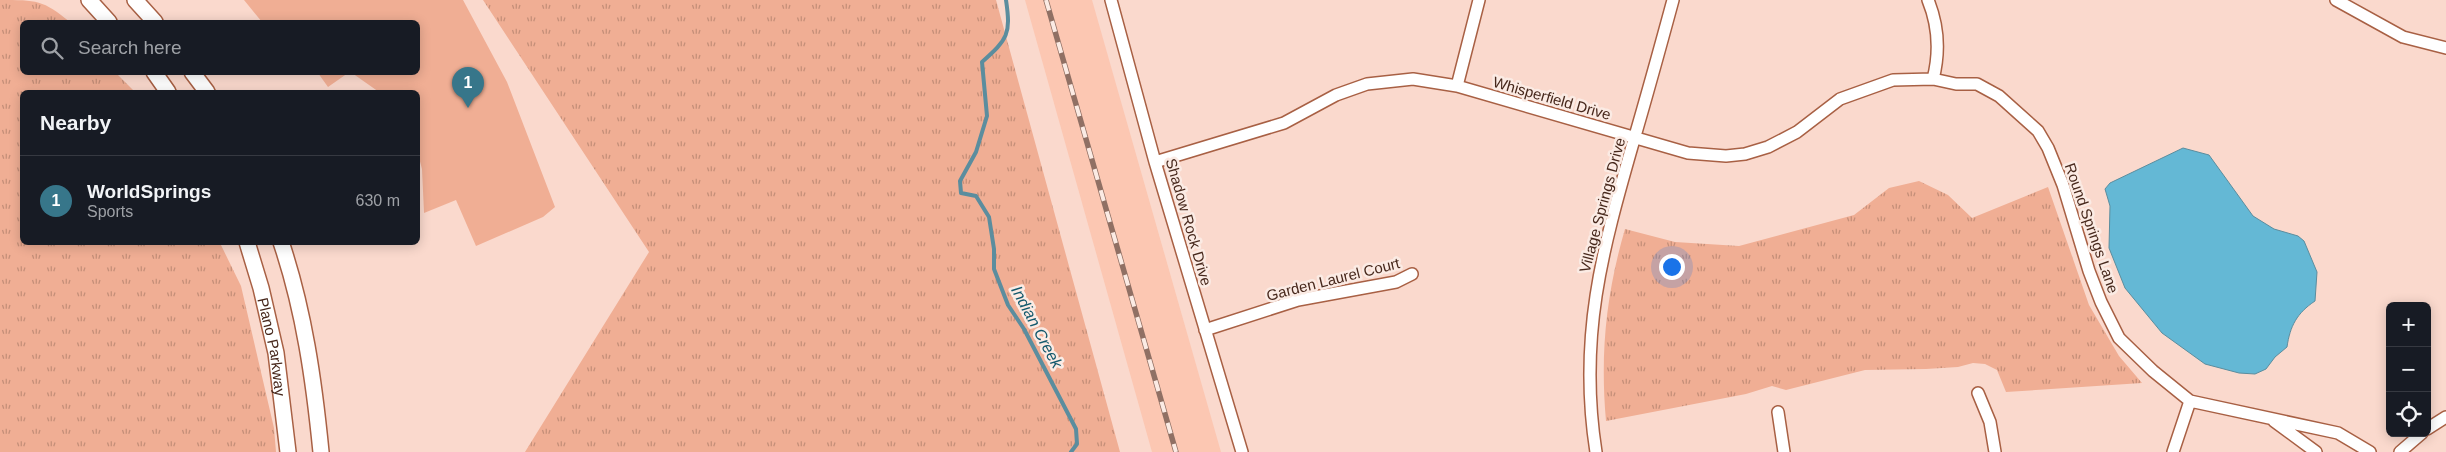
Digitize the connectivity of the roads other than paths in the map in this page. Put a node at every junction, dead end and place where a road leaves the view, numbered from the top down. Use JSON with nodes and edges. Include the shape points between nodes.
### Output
{"nodes":[{"id":1,"x":89,"y":0,"type":"edge"},
{"id":2,"x":135,"y":0,"type":"edge"},
{"id":3,"x":1111,"y":0,"type":"edge"},
{"id":4,"x":1479,"y":0,"type":"edge"},
{"id":5,"x":1673,"y":0,"type":"edge"},
{"id":6,"x":1928,"y":0,"type":"edge"},
{"id":7,"x":2336,"y":0,"type":"edge"},
{"id":8,"x":107,"y":20,"type":"edge"},
{"id":9,"x":153,"y":20,"type":"edge"},
{"id":10,"x":2446,"y":48,"type":"edge"},
{"id":11,"x":156,"y":75,"type":"edge"},
{"id":12,"x":194,"y":75,"type":"edge"},
{"id":13,"x":1933,"y":79,"type":"junction"},
{"id":14,"x":1457,"y":86,"type":"junction"},
{"id":15,"x":167,"y":90,"type":"edge"},
{"id":16,"x":206,"y":90,"type":"edge"},
{"id":17,"x":1634,"y":138,"type":"junction"},
{"id":18,"x":1155,"y":162,"type":"junction"},
{"id":19,"x":248,"y":245,"type":"edge"},
{"id":20,"x":282,"y":245,"type":"edge"},
{"id":21,"x":1412,"y":274,"type":"dead end"},
{"id":22,"x":1204,"y":330,"type":"junction"},
{"id":23,"x":1978,"y":393,"type":"dead end"},
{"id":24,"x":2190,"y":401,"type":"junction"},
{"id":25,"x":1778,"y":412,"type":"dead end"},
{"id":26,"x":2446,"y":417,"type":"edge"},
{"id":27,"x":2271,"y":418,"type":"junction"},
{"id":28,"x":2431,"y":426,"type":"edge"},
{"id":29,"x":2417,"y":437,"type":"edge"},
{"id":30,"x":288,"y":452,"type":"edge"},
{"id":31,"x":321,"y":452,"type":"edge"},
{"id":32,"x":1242,"y":452,"type":"edge"},
{"id":33,"x":1596,"y":452,"type":"edge"},
{"id":34,"x":1784,"y":452,"type":"edge"},
{"id":35,"x":1995,"y":452,"type":"edge"},
{"id":36,"x":2174,"y":452,"type":"edge"},
{"id":37,"x":2316,"y":452,"type":"edge"},
{"id":38,"x":2370,"y":452,"type":"edge"},
{"id":39,"x":2400,"y":452,"type":"edge"}],
"edges":[{"from":1,"to":8,"type":"main road"},
{"from":2,"to":9,"type":"main road"},
{"from":3,"to":18,"type":"street","name":"Shadow Rock Drive"},
{"from":4,"to":14,"type":"street"},
{"from":5,"to":17,"type":"street","name":"Village Springs Drive"},
{"from":6,"to":13,"type":"street","via":[[1938,37],[1938,59]]},
{"from":7,"to":10,"type":"street","via":[[2403,37]]},
{"from":11,"to":15,"type":"main road"},
{"from":12,"to":16,"type":"main road"},
{"from":13,"to":17,"type":"street","name":"Whisperfield Drive","via":[[1893,80],[1840,98],[1797,132],[1768,147],[1745,154],[1688,154]]},
{"from":13,"to":24,"type":"street","name":"Round Springs Lane","via":[[1977,84],[1999,96],[2038,131],[2063,185],[2101,302],[2119,338]]},
{"from":14,"to":17,"type":"street","name":"Whisperfield Drive"},
{"from":14,"to":18,"type":"street","name":"Whisperfield Drive","via":[[1412,79],[1367,84],[1336,95],[1284,123]]},
{"from":17,"to":33,"type":"street","name":"Village Springs Drive","via":[[1607,236],[1594,303],[1589,383]]},
{"from":18,"to":22,"type":"street","name":"Shadow Rock Drive"},
{"from":19,"to":30,"type":"main road","name":"Plano Parkway","via":[[276,352]]},
{"from":20,"to":31,"type":"main road","via":[[307,338]]},
{"from":21,"to":22,"type":"street","name":"Garden Laurel Court","via":[[1396,282],[1298,300]]},
{"from":22,"to":32,"type":"street","name":"Shadow Rock Drive"},
{"from":23,"to":35,"type":"street","via":[[1990,422]]},
{"from":24,"to":27,"type":"street","name":"Round Springs Lane"},
{"from":24,"to":36,"type":"street"},
{"from":25,"to":34,"type":"street"},
{"from":26,"to":28,"type":"street"},
{"from":27,"to":37,"type":"street","name":"Round Springs Lane"},
{"from":27,"to":38,"type":"street","name":"Round Springs Lane","via":[[2338,433]]},
{"from":29,"to":39,"type":"street"}]}
